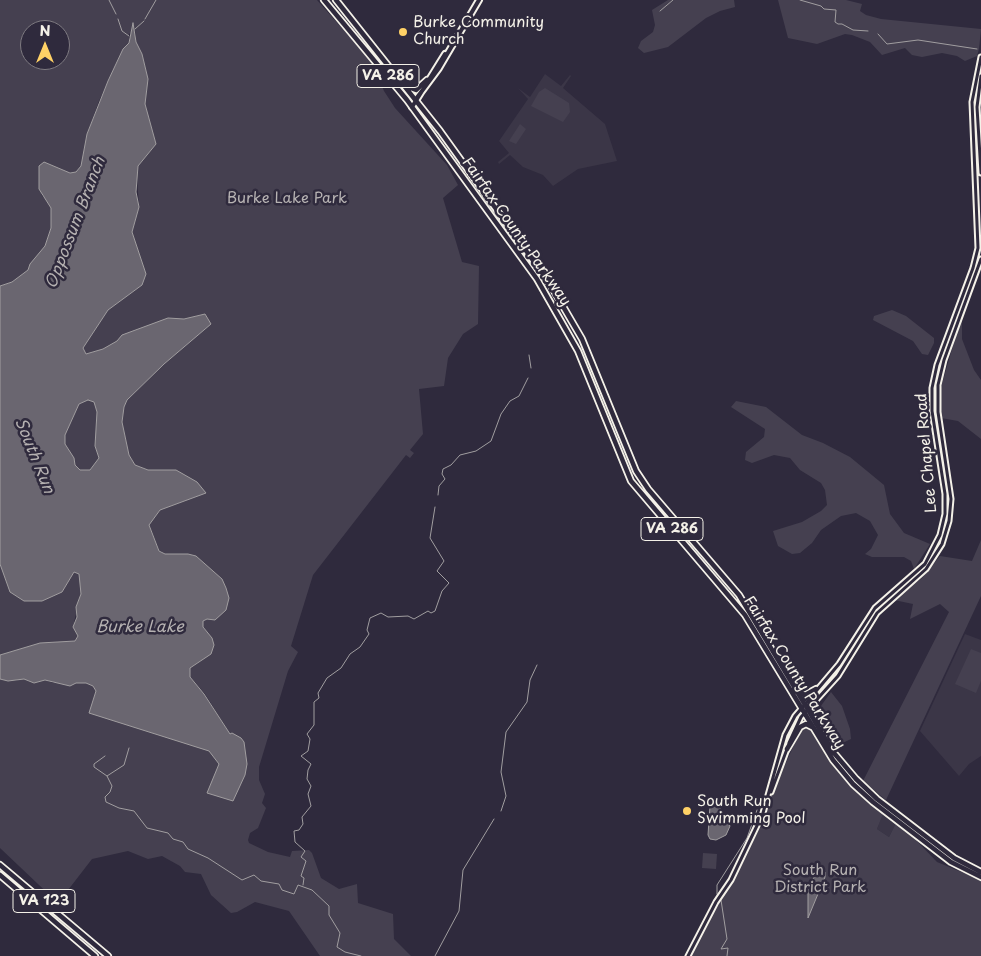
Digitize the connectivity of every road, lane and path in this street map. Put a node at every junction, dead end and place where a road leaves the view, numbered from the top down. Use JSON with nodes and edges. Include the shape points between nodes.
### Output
{"nodes":[{"id":1,"x":324,"y":0,"type":"edge"},
{"id":2,"x":336,"y":0,"type":"edge"},
{"id":3,"x":479,"y":0,"type":"edge"},
{"id":4,"x":453,"y":44,"type":"junction"},
{"id":5,"x":981,"y":57,"type":"edge"},
{"id":6,"x":981,"y":76,"type":"edge"},
{"id":7,"x":427,"y":80,"type":"junction"},
{"id":8,"x":405,"y":85,"type":"junction"},
{"id":9,"x":416,"y":99,"type":"junction"},
{"id":10,"x":412,"y":107,"type":"junction"},
{"id":11,"x":981,"y":173,"type":"edge"},
{"id":12,"x":981,"y":259,"type":"edge"},
{"id":13,"x":887,"y":596,"type":"junction"},
{"id":14,"x":891,"y":600,"type":"junction"},
{"id":15,"x":796,"y":688,"type":"junction"},
{"id":16,"x":816,"y":689,"type":"junction"},
{"id":17,"x":802,"y":705,"type":"junction"},
{"id":18,"x":806,"y":710,"type":"junction"},
{"id":19,"x":814,"y":729,"type":"junction"},
{"id":20,"x":787,"y":749,"type":"junction"},
{"id":21,"x":769,"y":797,"type":"junction"},
{"id":22,"x":0,"y":865,"type":"edge"},
{"id":23,"x":981,"y":872,"type":"edge"},
{"id":24,"x":0,"y":875,"type":"edge"},
{"id":25,"x":981,"y":877,"type":"edge"},
{"id":26,"x":88,"y":938,"type":"junction"},
{"id":27,"x":82,"y":944,"type":"junction"},
{"id":28,"x":95,"y":956,"type":"edge"},
{"id":29,"x":108,"y":956,"type":"edge"},
{"id":30,"x":688,"y":956,"type":"edge"}],
"edges":[{"from":1,"to":10,"type":"highway","name":"Fairfax County Parkway","number":"VA 286"},
{"from":2,"to":8,"type":"highway","name":"Fairfax County Parkway","number":"VA 286"},
{"from":3,"to":4,"type":"main road"},
{"from":4,"to":7,"type":"main road"},
{"from":4,"to":9,"type":"main road"},
{"from":5,"to":13,"type":"main road","name":"Lee Chapel Road","via":[[972,109],[978,248],[932,388],[932,411],[945,494],[944,519],[938,542],[925,564]]},
{"from":6,"to":11,"type":"main road","via":[[977,107]]},
{"from":7,"to":8,"type":"highway","via":[[416,90]]},
{"from":7,"to":9,"type":"main road"},
{"from":8,"to":9,"type":"highway","name":"Fairfax County Parkway","number":"VA 286"},
{"from":9,"to":10,"type":"main road"},
{"from":9,"to":15,"type":"highway","name":"Fairfax County Parkway","number":"VA 286","via":[[564,306],[596,369],[636,471],[648,490],[739,595]]},
{"from":10,"to":17,"type":"highway","name":"Fairfax County Parkway","number":"VA 286","via":[[557,311],[583,362],[618,454],[632,481],[745,614]]},
{"from":12,"to":14,"type":"main road","name":"Lee Chapel Road","via":[[938,385],[938,412],[950,495],[948,527],[931,564]]},
{"from":13,"to":14,"type":"main road"},
{"from":13,"to":16,"type":"main road","name":"Lee Chapel Road","via":[[871,613],[839,664]]},
{"from":14,"to":18,"type":"main road","name":"Lee Chapel Road","via":[[872,620],[838,676]]},
{"from":15,"to":16,"type":"highway","via":[[805,695]]},
{"from":15,"to":17,"type":"highway","name":"Fairfax County Parkway","number":"VA 286"},
{"from":16,"to":17,"type":"main road","name":"Lee Chapel Road"},
{"from":17,"to":18,"type":"highway","name":"Fairfax County Parkway","number":"VA 286"},
{"from":17,"to":21,"type":"main road","name":"Lee Chapel Road","via":[[785,735]]},
{"from":18,"to":19,"type":"highway","name":"Fairfax County Parkway","number":"VA 286"},
{"from":18,"to":20,"type":"main road","name":"Lee Chapel Road"},
{"from":18,"to":23,"type":"highway","name":"Fairfax County Parkway","number":"VA 286","via":[[834,753],[863,787],[954,858]]},
{"from":19,"to":20,"type":"highway","via":[[806,724],[800,727]]},
{"from":19,"to":25,"type":"highway","name":"Fairfax County Parkway","number":"VA 286","via":[[837,765],[868,798],[951,862]]},
{"from":20,"to":21,"type":"main road","name":"Lee Chapel Road"},
{"from":21,"to":30,"type":"main road","name":"Lee Chapel Road","via":[[731,880]]},
{"from":22,"to":26,"type":"highway","number":"VA 123"},
{"from":24,"to":27,"type":"highway","number":"VA 123"},
{"from":26,"to":27,"type":"highway"},
{"from":26,"to":29,"type":"highway","number":"VA 123"},
{"from":27,"to":28,"type":"highway","number":"VA 123"}]}
